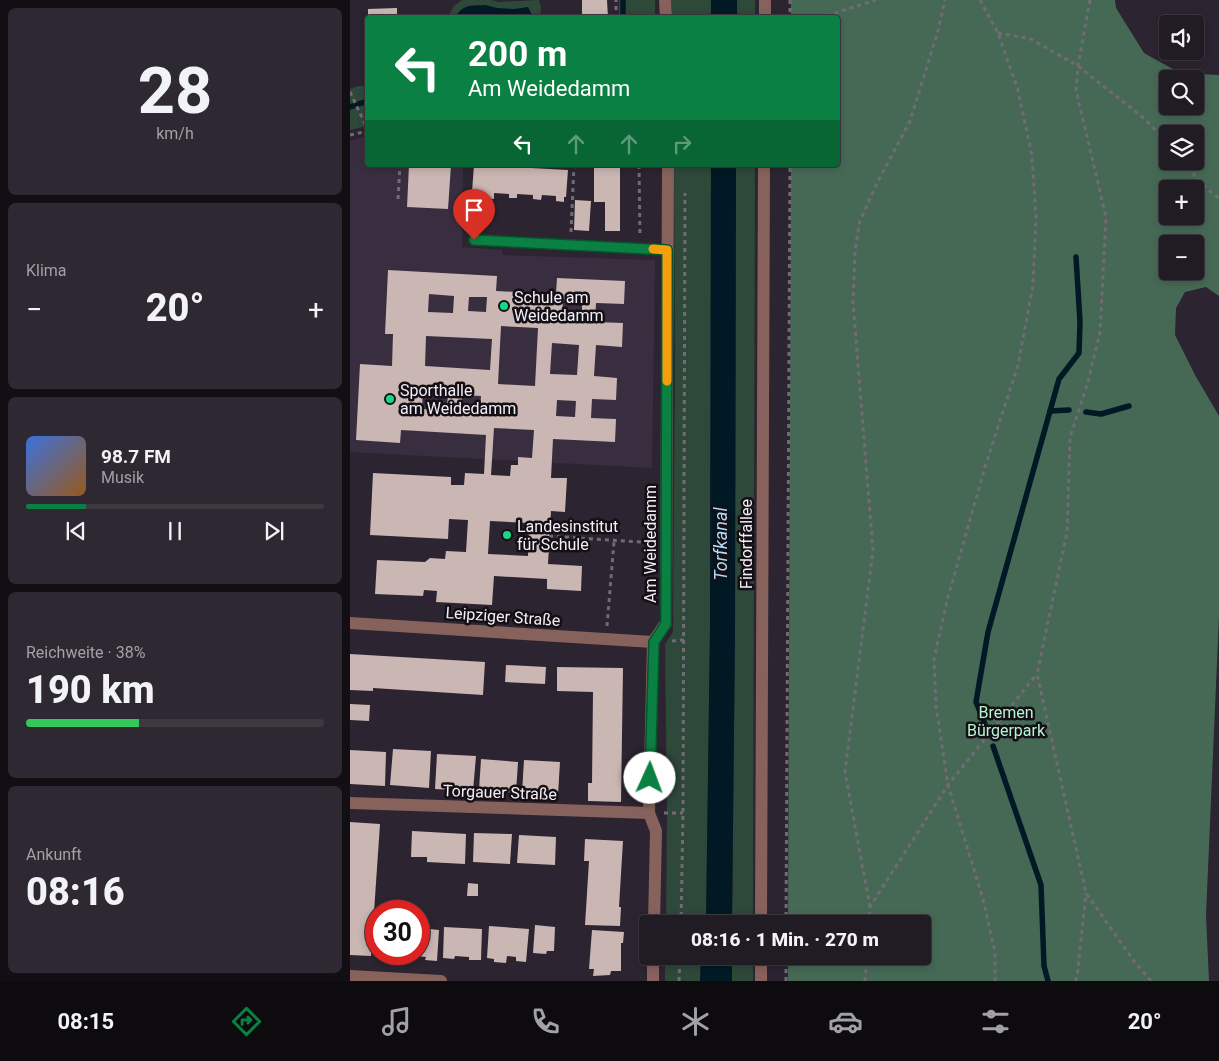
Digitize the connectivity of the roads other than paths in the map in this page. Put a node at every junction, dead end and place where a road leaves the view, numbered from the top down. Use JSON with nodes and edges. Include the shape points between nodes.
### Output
{"nodes":[{"id":1,"x":665,"y":0,"type":"edge"},
{"id":2,"x":764,"y":0,"type":"edge"},
{"id":3,"x":666,"y":15,"type":"edge"},
{"id":4,"x":765,"y":15,"type":"edge"},
{"id":5,"x":668,"y":167,"type":"edge"},
{"id":6,"x":764,"y":167,"type":"edge"},
{"id":7,"x":474,"y":240,"type":"dead end"},
{"id":8,"x":667,"y":250,"type":"junction"},
{"id":9,"x":350,"y":623,"type":"edge"},
{"id":10,"x":654,"y":642,"type":"junction"},
{"id":11,"x":350,"y":803,"type":"edge"},
{"id":12,"x":649,"y":813,"type":"junction"},
{"id":13,"x":654,"y":915,"type":"edge"},
{"id":14,"x":761,"y":915,"type":"edge"},
{"id":15,"x":653,"y":965,"type":"edge"},
{"id":16,"x":761,"y":965,"type":"edge"},
{"id":17,"x":350,"y":976,"type":"edge"},
{"id":18,"x":441,"y":981,"type":"edge"},
{"id":19,"x":653,"y":981,"type":"edge"},
{"id":20,"x":761,"y":981,"type":"edge"}],
"edges":[{"from":1,"to":3,"type":"street"},
{"from":2,"to":4,"type":"street"},
{"from":5,"to":8,"type":"street","name":"Am Weidedamm"},
{"from":6,"to":14,"type":"street","name":"Findorffallee"},
{"from":7,"to":8,"type":"lane"},
{"from":8,"to":10,"type":"street","name":"Am Weidedamm","via":[[666,624]]},
{"from":9,"to":10,"type":"street","name":"Leipziger Straße"},
{"from":10,"to":12,"type":"street","name":"Am Weidedamm"},
{"from":11,"to":12,"type":"street","name":"Torgauer Straße"},
{"from":12,"to":13,"type":"street","name":"Am Weidedamm","via":[[656,831]]},
{"from":15,"to":19,"type":"street"},
{"from":16,"to":20,"type":"street"},
{"from":17,"to":18,"type":"street"}]}
